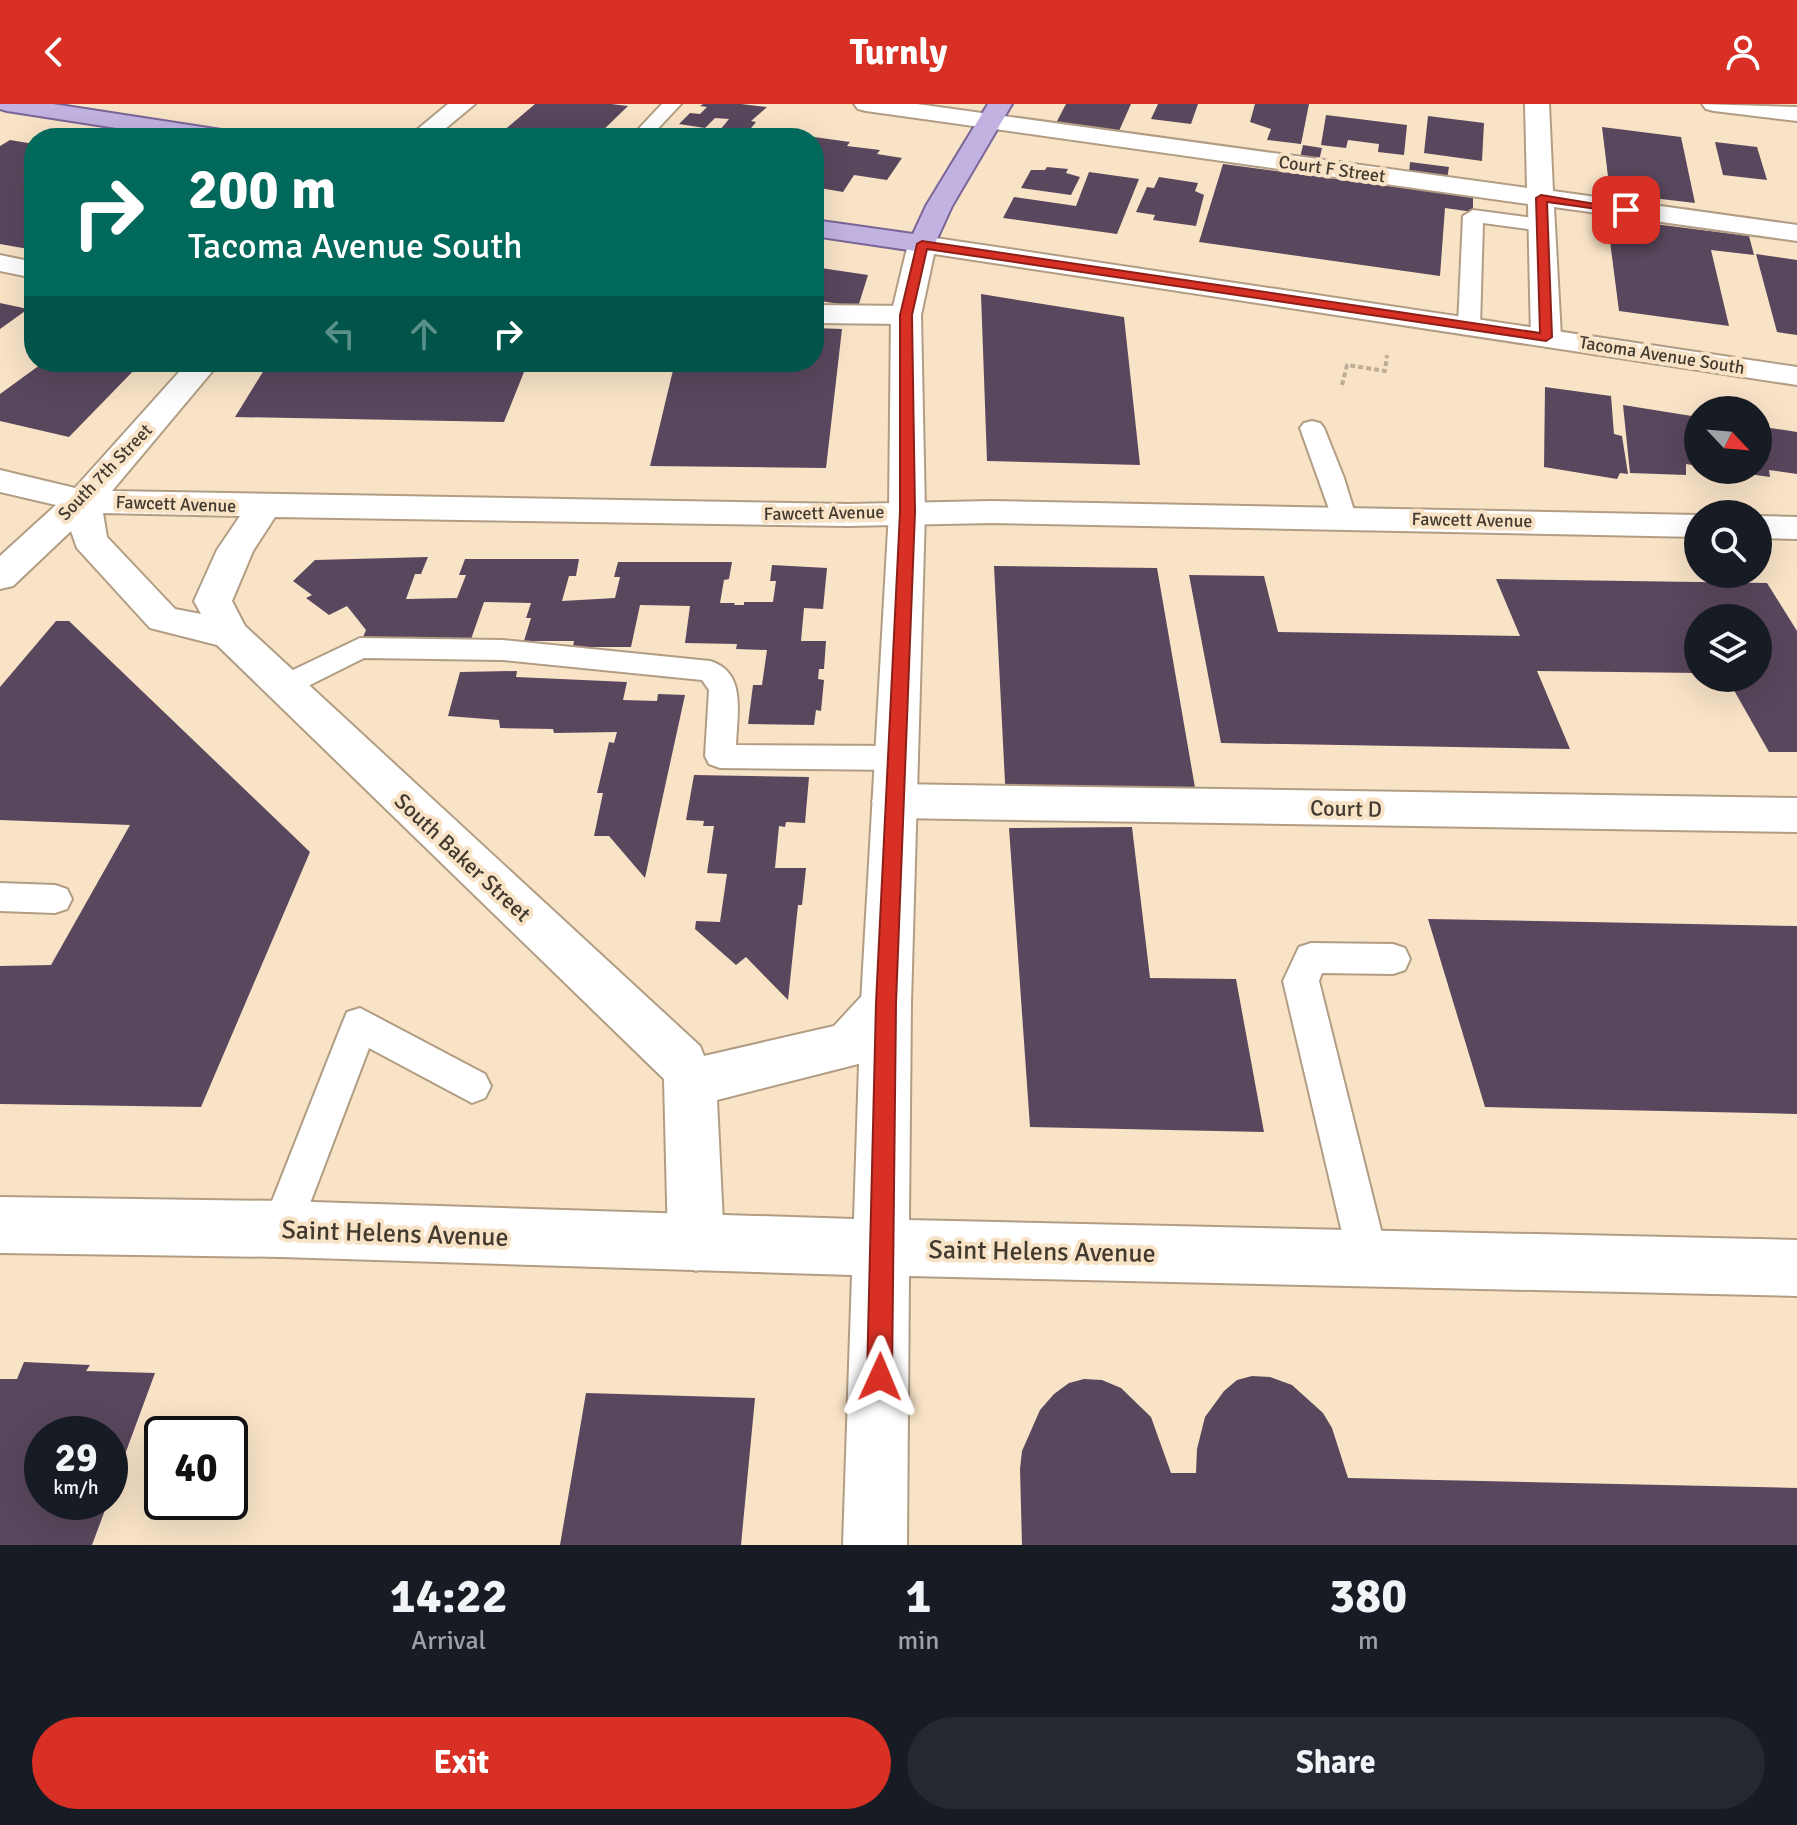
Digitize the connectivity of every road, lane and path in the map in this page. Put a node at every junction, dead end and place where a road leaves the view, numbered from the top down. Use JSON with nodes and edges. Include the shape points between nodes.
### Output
{"nodes":[{"id":1,"x":7,"y":104,"type":"edge"},
{"id":2,"x":463,"y":104,"type":"edge"},
{"id":3,"x":672,"y":104,"type":"edge"},
{"id":4,"x":866,"y":104,"type":"edge"},
{"id":5,"x":1537,"y":104,"type":"edge"},
{"id":6,"x":1714,"y":104,"type":"edge"},
{"id":7,"x":995,"y":112,"type":"edge"},
{"id":8,"x":1797,"y":114,"type":"edge"},
{"id":9,"x":163,"y":128,"type":"edge"},
{"id":10,"x":432,"y":128,"type":"edge"},
{"id":11,"x":649,"y":128,"type":"edge"},
{"id":12,"x":1542,"y":212,"type":"junction"},
{"id":13,"x":824,"y":229,"type":"edge"},
{"id":14,"x":1797,"y":233,"type":"edge"},
{"id":15,"x":922,"y":244,"type":"junction"},
{"id":16,"x":0,"y":263,"type":"edge"},
{"id":17,"x":24,"y":268,"type":"edge"},
{"id":18,"x":824,"y":314,"type":"edge"},
{"id":19,"x":906,"y":315,"type":"junction"},
{"id":20,"x":1469,"y":326,"type":"junction"},
{"id":21,"x":1546,"y":337,"type":"junction"},
{"id":22,"x":1387,"y":355,"type":"dead end"},
{"id":23,"x":197,"y":372,"type":"edge"},
{"id":24,"x":1797,"y":376,"type":"edge"},
{"id":25,"x":1342,"y":385,"type":"dead end"},
{"id":26,"x":1312,"y":428,"type":"dead end"},
{"id":27,"x":0,"y":481,"type":"edge"},
{"id":28,"x":83,"y":501,"type":"junction"},
{"id":29,"x":265,"y":506,"type":"junction"},
{"id":30,"x":907,"y":512,"type":"junction"},
{"id":31,"x":1343,"y":517,"type":"junction"},
{"id":32,"x":1684,"y":526,"type":"edge"},
{"id":33,"x":1772,"y":527,"type":"edge"},
{"id":34,"x":1797,"y":528,"type":"edge"},
{"id":35,"x":0,"y":577,"type":"edge"},
{"id":36,"x":230,"y":634,"type":"junction"},
{"id":37,"x":282,"y":687,"type":"junction"},
{"id":38,"x":895,"y":780,"type":"junction"},
{"id":39,"x":1797,"y":815,"type":"edge"},
{"id":40,"x":0,"y":897,"type":"edge"},
{"id":41,"x":55,"y":899,"type":"dead end"},
{"id":42,"x":1393,"y":959,"type":"dead end"},
{"id":43,"x":886,"y":1003,"type":"junction"},
{"id":44,"x":691,"y":1083,"type":"junction"},
{"id":45,"x":472,"y":1086,"type":"dead end"},
{"id":46,"x":0,"y":1225,"type":"edge"},
{"id":47,"x":281,"y":1229,"type":"junction"},
{"id":48,"x":696,"y":1243,"type":"junction"},
{"id":49,"x":883,"y":1247,"type":"junction"},
{"id":50,"x":1368,"y":1258,"type":"junction"},
{"id":51,"x":1797,"y":1268,"type":"edge"},
{"id":52,"x":875,"y":1545,"type":"edge"}],
"edges":[{"from":1,"to":9,"type":"main road"},
{"from":2,"to":10,"type":"street"},
{"from":3,"to":11,"type":"lane"},
{"from":4,"to":7,"type":"street","name":"Court F Street"},
{"from":5,"to":12,"type":"street"},
{"from":6,"to":8,"type":"street"},
{"from":7,"to":12,"type":"street","name":"Court F Street"},
{"from":7,"to":15,"type":"main road"},
{"from":12,"to":14,"type":"street","name":"Court F Street"},
{"from":12,"to":20,"type":"lane","via":[[1473,216]]},
{"from":12,"to":21,"type":"street"},
{"from":13,"to":15,"type":"main road","name":"Tacoma Avenue South"},
{"from":15,"to":19,"type":"street"},
{"from":15,"to":20,"type":"street","name":"Tacoma Avenue South"},
{"from":16,"to":17,"type":"street"},
{"from":18,"to":19,"type":"street"},
{"from":19,"to":30,"type":"street"},
{"from":20,"to":21,"type":"street","name":"Tacoma Avenue South"},
{"from":21,"to":24,"type":"street","name":"Tacoma Avenue South"},
{"from":22,"to":25,"type":"path","via":[[1385,371],[1347,365]]},
{"from":23,"to":28,"type":"street","name":"South 7th Street"},
{"from":26,"to":31,"type":"lane"},
{"from":27,"to":28,"type":"street","name":"Fawcett Avenue"},
{"from":28,"to":29,"type":"street","name":"Fawcett Avenue"},
{"from":28,"to":35,"type":"street","name":"South 7th Street"},
{"from":28,"to":36,"type":"street","via":[[90,540],[163,619]]},
{"from":29,"to":30,"type":"street","name":"Fawcett Avenue"},
{"from":29,"to":36,"type":"street","name":"South Baker Street","via":[[235,550],[213,601]]},
{"from":30,"to":31,"type":"street","name":"Fawcett Avenue"},
{"from":30,"to":38,"type":"street"},
{"from":31,"to":32,"type":"street","name":"Fawcett Avenue"},
{"from":33,"to":34,"type":"street"},
{"from":36,"to":37,"type":"street","name":"South Baker Street"},
{"from":37,"to":38,"type":"lane","via":[[360,648],[503,650],[673,665],[710,671],[724,688],[720,756]]},
{"from":37,"to":44,"type":"street","name":"South Baker Street","via":[[682,1063]]},
{"from":38,"to":39,"type":"street","name":"Court D"},
{"from":38,"to":43,"type":"street"},
{"from":40,"to":41,"type":"lane"},
{"from":42,"to":50,"type":"lane","via":[[1311,958],[1301,981]]},
{"from":43,"to":44,"type":"street","via":[[848,1046]]},
{"from":43,"to":49,"type":"street"},
{"from":44,"to":48,"type":"street"},
{"from":45,"to":47,"type":"lane","via":[[360,1024]]},
{"from":46,"to":47,"type":"street","name":"Saint Helens Avenue"},
{"from":47,"to":48,"type":"street","name":"Saint Helens Avenue"},
{"from":48,"to":49,"type":"street","name":"Saint Helens Avenue"},
{"from":49,"to":50,"type":"street","name":"Saint Helens Avenue"},
{"from":49,"to":52,"type":"street"},
{"from":50,"to":51,"type":"street","name":"Saint Helens Avenue"}]}
